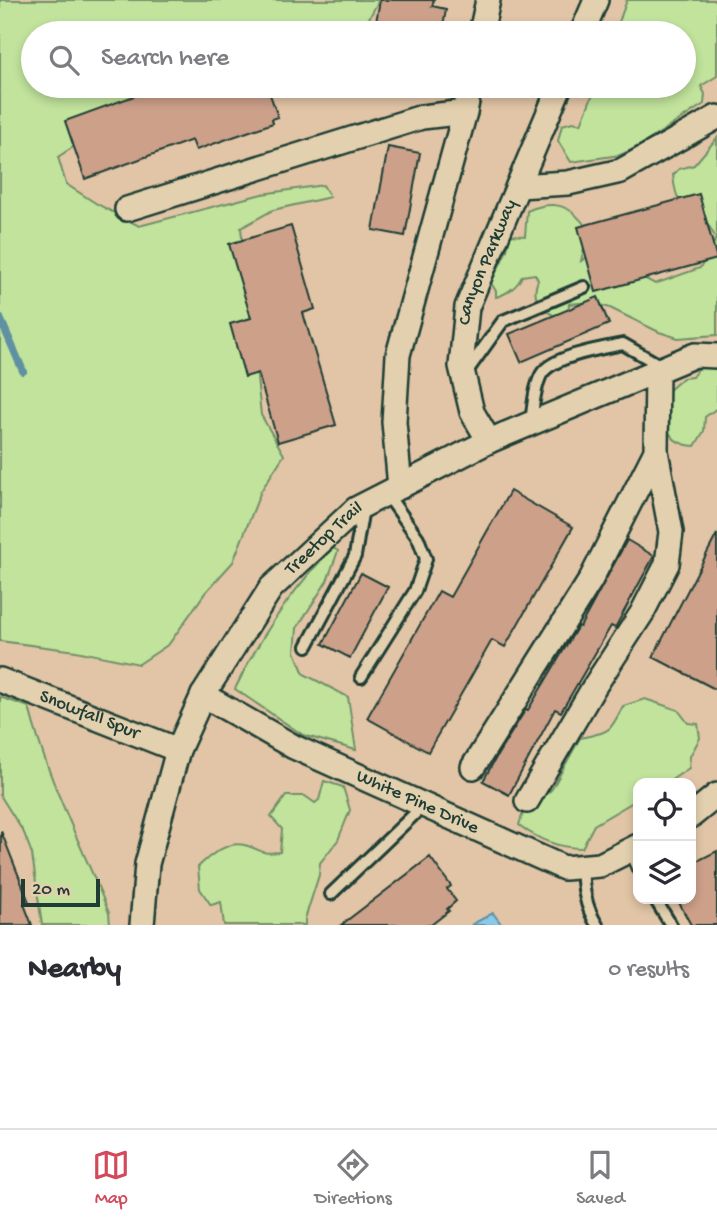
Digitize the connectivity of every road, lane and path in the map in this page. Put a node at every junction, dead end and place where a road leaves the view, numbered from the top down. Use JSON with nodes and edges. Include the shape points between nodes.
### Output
{"nodes":[{"id":1,"x":488,"y":0,"type":"edge"},
{"id":2,"x":596,"y":0,"type":"edge"},
{"id":3,"x":484,"y":21,"type":"edge"},
{"id":4,"x":587,"y":21,"type":"edge"},
{"id":5,"x":468,"y":98,"type":"edge"},
{"id":6,"x":555,"y":98,"type":"edge"},
{"id":7,"x":465,"y":112,"type":"junction"},
{"id":8,"x":717,"y":117,"type":"edge"},
{"id":9,"x":518,"y":186,"type":"junction"},
{"id":10,"x":127,"y":209,"type":"dead end"},
{"id":11,"x":584,"y":287,"type":"dead end"},
{"id":12,"x":717,"y":356,"type":"edge"},
{"id":13,"x":661,"y":370,"type":"junction"},
{"id":14,"x":463,"y":376,"type":"junction"},
{"id":15,"x":531,"y":424,"type":"junction"},
{"id":16,"x":489,"y":441,"type":"junction"},
{"id":17,"x":656,"y":450,"type":"junction"},
{"id":18,"x":393,"y":490,"type":"junction"},
{"id":19,"x":363,"y":505,"type":"junction"},
{"id":20,"x":307,"y":646,"type":"dead end"},
{"id":21,"x":361,"y":677,"type":"dead end"},
{"id":22,"x":0,"y":680,"type":"edge"},
{"id":23,"x":203,"y":695,"type":"junction"},
{"id":24,"x":178,"y":750,"type":"junction"},
{"id":25,"x":473,"y":767,"type":"dead end"},
{"id":26,"x":717,"y":794,"type":"edge"},
{"id":27,"x":527,"y":801,"type":"dead end"},
{"id":28,"x":424,"y":805,"type":"junction"},
{"id":29,"x":696,"y":812,"type":"edge"},
{"id":30,"x":633,"y":856,"type":"edge"},
{"id":31,"x":582,"y":867,"type":"junction"},
{"id":32,"x":331,"y":894,"type":"dead end"},
{"id":33,"x":659,"y":904,"type":"edge"},
{"id":34,"x":142,"y":925,"type":"edge"},
{"id":35,"x":597,"y":925,"type":"edge"},
{"id":36,"x":671,"y":925,"type":"edge"}],
"edges":[{"from":1,"to":3,"type":"street"},
{"from":2,"to":4,"type":"street"},
{"from":5,"to":7,"type":"street"},
{"from":6,"to":9,"type":"street","name":"Canyon Parkway"},
{"from":7,"to":10,"type":"street","via":[[422,117]]},
{"from":7,"to":18,"type":"street","via":[[398,355]]},
{"from":8,"to":9,"type":"street","via":[[621,171],[568,183]]},
{"from":9,"to":14,"type":"street","name":"Canyon Parkway","via":[[467,307]]},
{"from":11,"to":14,"type":"lane","via":[[503,321]]},
{"from":12,"to":13,"type":"street","name":"Treetop Trail","via":[[695,355]]},
{"from":13,"to":15,"type":"street","name":"Treetop Trail"},
{"from":13,"to":15,"type":"lane","via":[[623,344],[572,355],[543,372]]},
{"from":13,"to":17,"type":"street"},
{"from":14,"to":16,"type":"street","name":"Canyon Parkway","via":[[472,412]]},
{"from":15,"to":16,"type":"street","name":"Treetop Trail"},
{"from":16,"to":18,"type":"street","name":"Treetop Trail"},
{"from":17,"to":25,"type":"street","via":[[590,580]]},
{"from":17,"to":27,"type":"street","via":[[671,532],[667,564]]},
{"from":18,"to":19,"type":"street","name":"Treetop Trail"},
{"from":18,"to":21,"type":"lane","via":[[426,559],[415,591]]},
{"from":19,"to":20,"type":"lane","via":[[355,556]]},
{"from":19,"to":23,"type":"street","name":"Treetop Trail","via":[[271,588]]},
{"from":22,"to":24,"type":"street","name":"Snowfall Spur"},
{"from":23,"to":24,"type":"street","name":"Treetop Trail"},
{"from":23,"to":28,"type":"street","name":"White Pine Drive","via":[[294,747]]},
{"from":24,"to":34,"type":"street","name":"Treetop Trail","via":[[147,864]]},
{"from":26,"to":29,"type":"street"},
{"from":28,"to":31,"type":"street","name":"White Pine Drive","via":[[564,868]]},
{"from":28,"to":32,"type":"lane"},
{"from":30,"to":31,"type":"street","name":"White Pine Drive"},
{"from":31,"to":35,"type":"lane","via":[[584,895]]},
{"from":33,"to":36,"type":"lane"}]}
